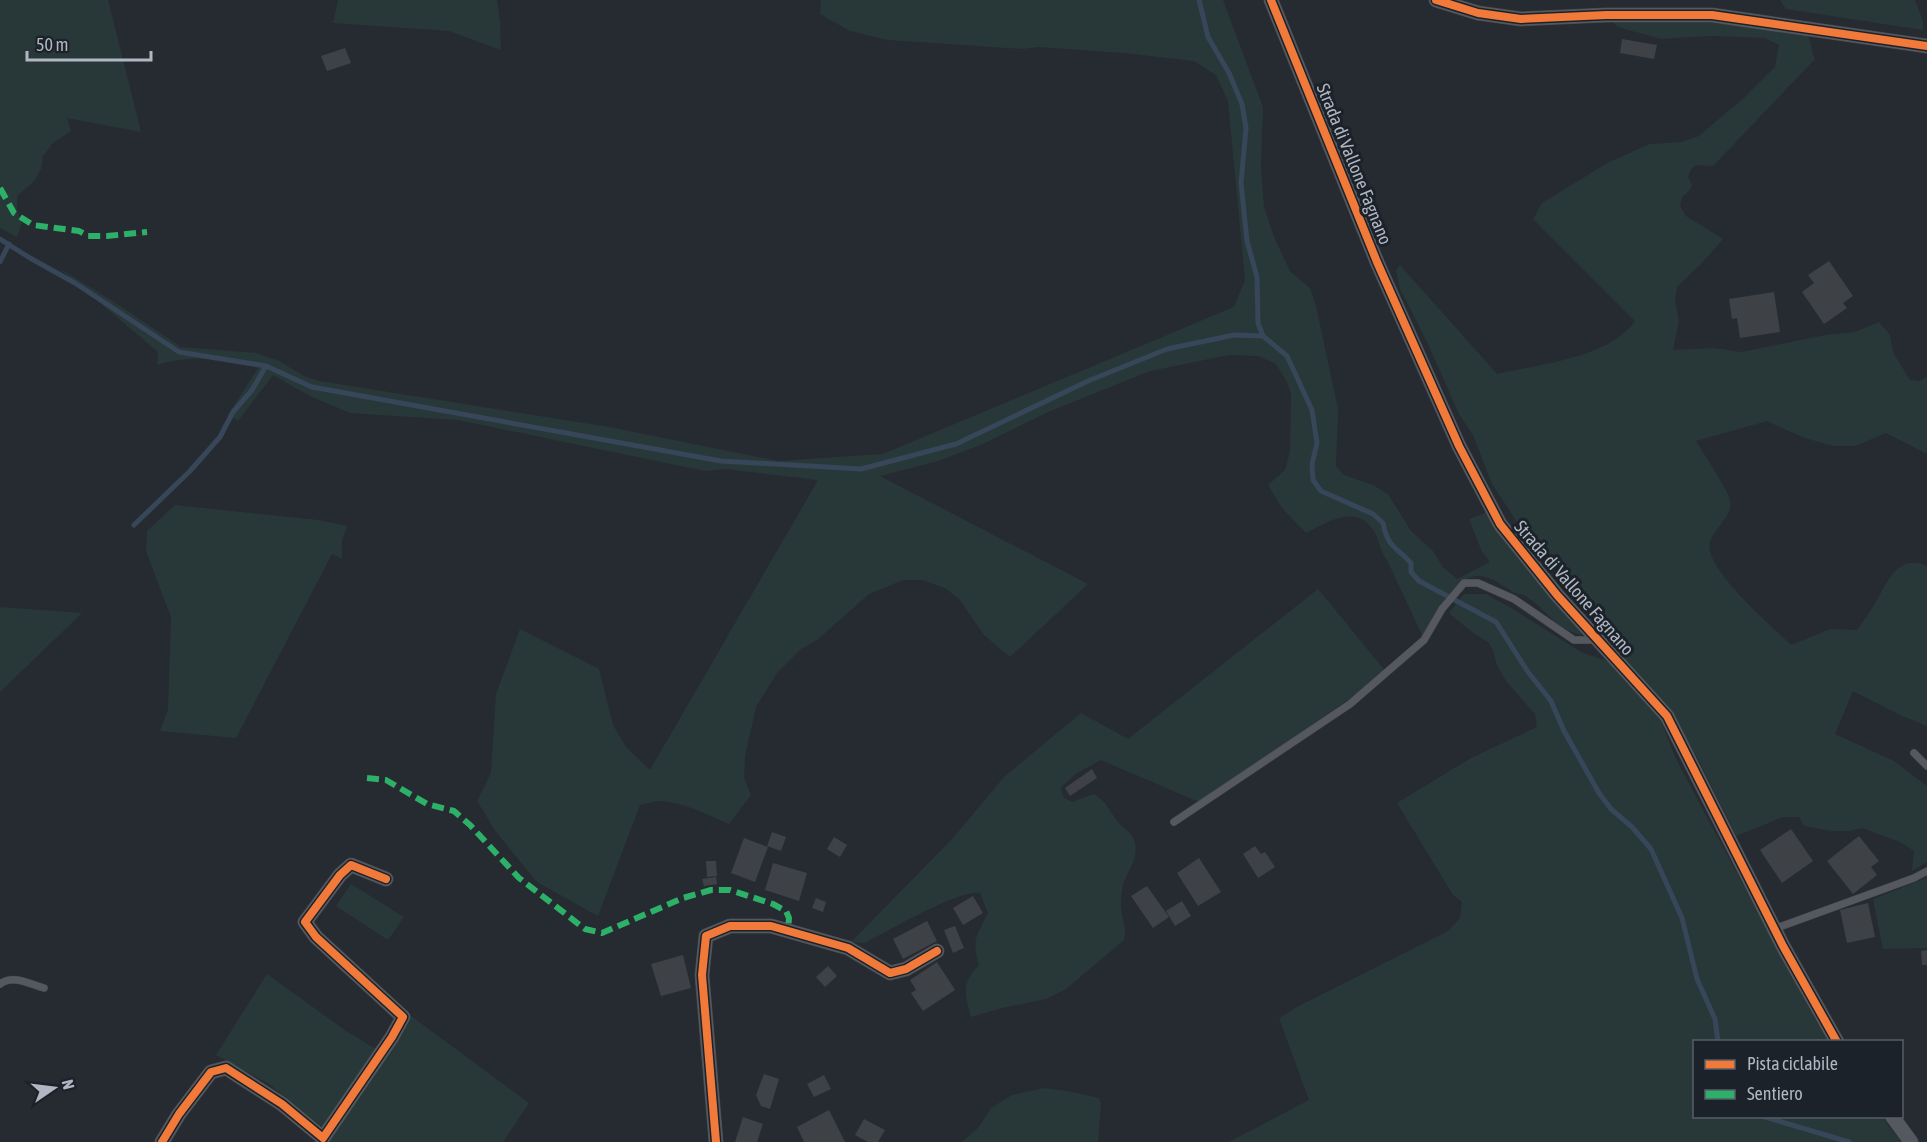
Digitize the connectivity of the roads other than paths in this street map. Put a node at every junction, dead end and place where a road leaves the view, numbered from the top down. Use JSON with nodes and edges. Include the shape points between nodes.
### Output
{"nodes":[{"id":1,"x":1271,"y":0,"type":"edge"},
{"id":2,"x":1436,"y":0,"type":"edge"},
{"id":3,"x":1927,"y":46,"type":"edge"},
{"id":4,"x":1598,"y":640,"type":"junction"},
{"id":5,"x":1914,"y":753,"type":"dead end"},
{"id":6,"x":1927,"y":765,"type":"edge"},
{"id":7,"x":1174,"y":822,"type":"dead end"},
{"id":8,"x":1927,"y":871,"type":"edge"},
{"id":9,"x":386,"y":879,"type":"dead end"},
{"id":10,"x":1774,"y":928,"type":"junction"},
{"id":11,"x":938,"y":951,"type":"dead end"},
{"id":12,"x":0,"y":984,"type":"edge"},
{"id":13,"x":44,"y":988,"type":"dead end"},
{"id":14,"x":1836,"y":1040,"type":"edge"},
{"id":15,"x":1893,"y":1118,"type":"edge"},
{"id":16,"x":162,"y":1142,"type":"edge"},
{"id":17,"x":716,"y":1142,"type":"edge"},
{"id":18,"x":1911,"y":1142,"type":"edge"}],
"edges":[{"from":1,"to":4,"type":"street","name":"Strada di Vallone Fagnano","via":[[1377,262],[1459,446],[1500,524]]},
{"from":2,"to":3,"type":"street","via":[[1478,13],[1521,19],[1712,15]]},
{"from":4,"to":7,"type":"lane","via":[[1574,640],[1514,599],[1478,583],[1464,583],[1442,609],[1424,640],[1350,704]]},
{"from":4,"to":10,"type":"street","name":"Strada di Vallone Fagnano","via":[[1667,716]]},
{"from":5,"to":6,"type":"lane"},
{"from":8,"to":10,"type":"lane"},
{"from":9,"to":16,"type":"street","via":[[351,865],[306,921],[316,937],[403,1017],[323,1137],[282,1104],[226,1068],[211,1072]]},
{"from":10,"to":14,"type":"street","name":"Strada di Vallone Fagnano"},
{"from":11,"to":17,"type":"street","via":[[890,974],[848,948],[771,927],[730,926],[706,936],[702,975]]},
{"from":12,"to":13,"type":"lane","via":[[15,979]]},
{"from":15,"to":18,"type":"street"}]}
